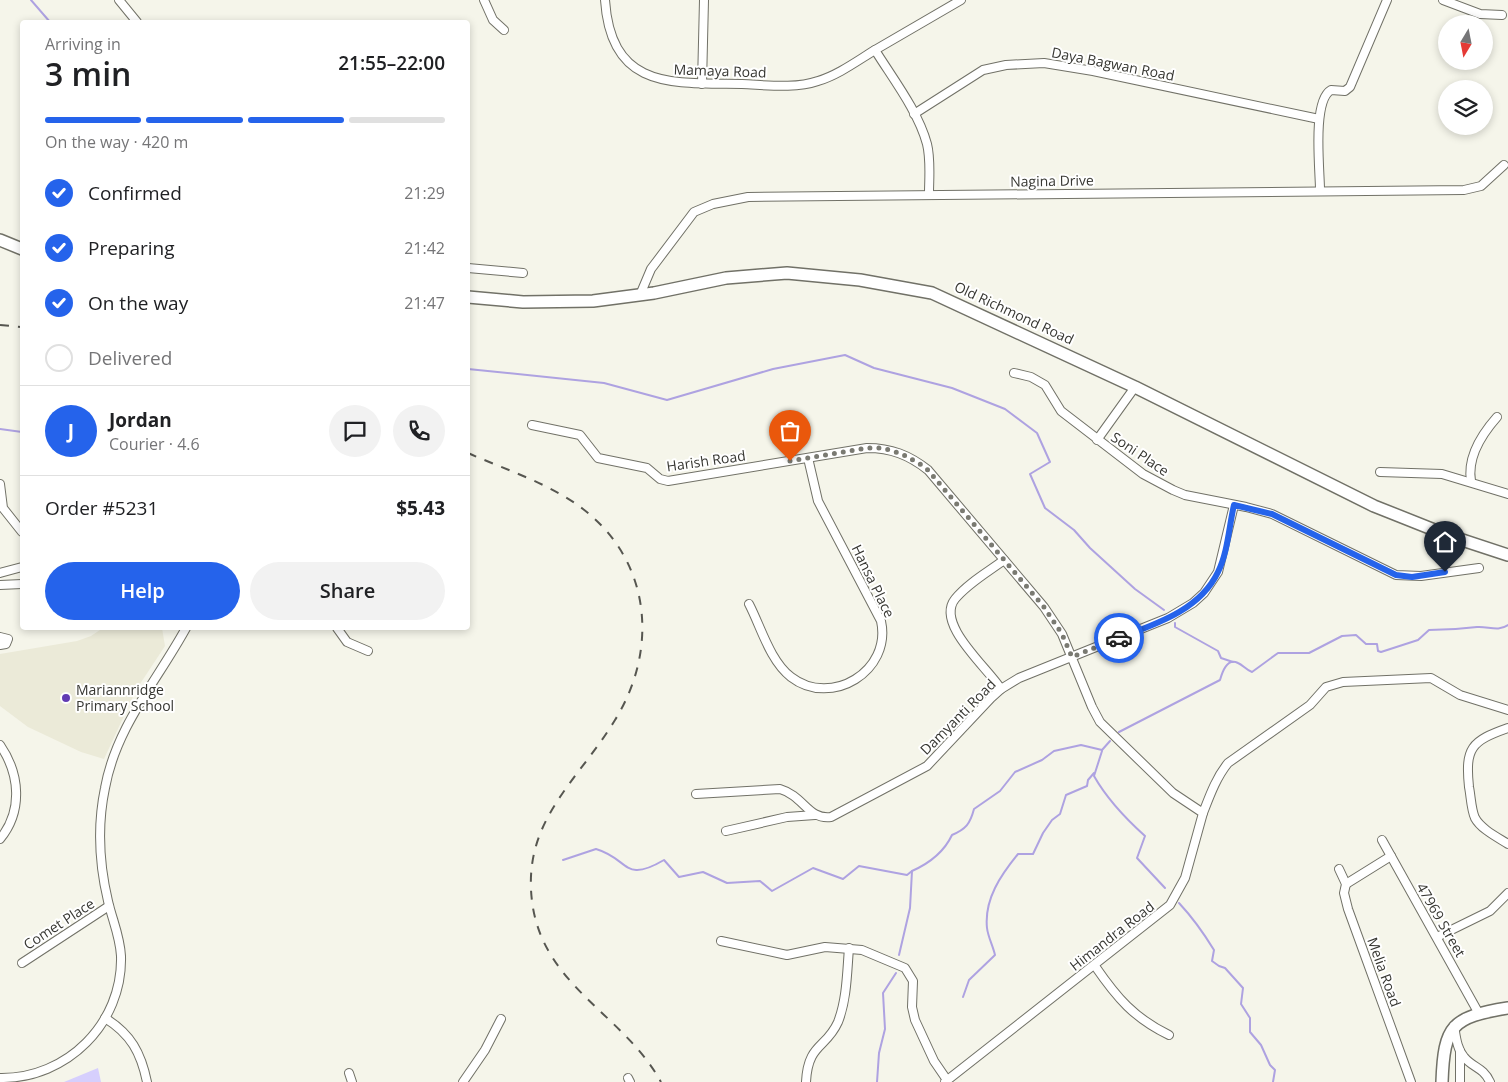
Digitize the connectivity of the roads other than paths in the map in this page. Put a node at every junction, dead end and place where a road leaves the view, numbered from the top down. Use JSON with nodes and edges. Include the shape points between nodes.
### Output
{"nodes":[{"id":1,"x":119,"y":0,"type":"edge"},
{"id":2,"x":484,"y":0,"type":"edge"},
{"id":3,"x":605,"y":0,"type":"edge"},
{"id":4,"x":704,"y":0,"type":"edge"},
{"id":5,"x":961,"y":0,"type":"edge"},
{"id":6,"x":1387,"y":0,"type":"edge"},
{"id":7,"x":1443,"y":0,"type":"edge"},
{"id":8,"x":1502,"y":15,"type":"dead end"},
{"id":9,"x":135,"y":20,"type":"edge"},
{"id":10,"x":504,"y":30,"type":"dead end"},
{"id":11,"x":875,"y":50,"type":"junction"},
{"id":12,"x":702,"y":84,"type":"junction"},
{"id":13,"x":914,"y":114,"type":"junction"},
{"id":14,"x":1319,"y":119,"type":"junction"},
{"id":15,"x":1504,"y":165,"type":"dead end"},
{"id":16,"x":1320,"y":190,"type":"junction"},
{"id":17,"x":929,"y":194,"type":"junction"},
{"id":18,"x":0,"y":240,"type":"edge"},
{"id":19,"x":20,"y":247,"type":"edge"},
{"id":20,"x":470,"y":268,"type":"edge"},
{"id":21,"x":523,"y":272,"type":"dead end"},
{"id":22,"x":640,"y":295,"type":"junction"},
{"id":23,"x":470,"y":298,"type":"edge"},
{"id":24,"x":1014,"y":373,"type":"dead end"},
{"id":25,"x":1135,"y":387,"type":"junction"},
{"id":26,"x":1497,"y":417,"type":"dead end"},
{"id":27,"x":532,"y":425,"type":"dead end"},
{"id":28,"x":1098,"y":440,"type":"junction"},
{"id":29,"x":808,"y":458,"type":"junction"},
{"id":30,"x":1380,"y":472,"type":"dead end"},
{"id":31,"x":1471,"y":481,"type":"junction"},
{"id":32,"x":0,"y":484,"type":"edge"},
{"id":33,"x":1508,"y":494,"type":"edge"},
{"id":34,"x":1234,"y":505,"type":"junction"},
{"id":35,"x":20,"y":529,"type":"edge"},
{"id":36,"x":1508,"y":555,"type":"edge"},
{"id":37,"x":1004,"y":560,"type":"junction"},
{"id":38,"x":20,"y":568,"type":"edge"},
{"id":39,"x":1479,"y":568,"type":"dead end"},
{"id":40,"x":0,"y":573,"type":"edge"},
{"id":41,"x":20,"y":584,"type":"edge"},
{"id":42,"x":0,"y":585,"type":"edge"},
{"id":43,"x":749,"y":604,"type":"dead end"},
{"id":44,"x":185,"y":630,"type":"edge"},
{"id":45,"x":338,"y":630,"type":"edge"},
{"id":46,"x":0,"y":636,"type":"edge"},
{"id":47,"x":0,"y":646,"type":"edge"},
{"id":48,"x":368,"y":651,"type":"dead end"},
{"id":49,"x":1072,"y":657,"type":"junction"},
{"id":50,"x":1001,"y":689,"type":"junction"},
{"id":51,"x":1508,"y":710,"type":"edge"},
{"id":52,"x":1508,"y":728,"type":"edge"},
{"id":53,"x":0,"y":745,"type":"edge"},
{"id":54,"x":696,"y":794,"type":"dead end"},
{"id":55,"x":1203,"y":813,"type":"junction"},
{"id":56,"x":815,"y":815,"type":"junction"},
{"id":57,"x":726,"y":831,"type":"dead end"},
{"id":58,"x":0,"y":839,"type":"edge"},
{"id":59,"x":1382,"y":840,"type":"dead end"},
{"id":60,"x":1508,"y":844,"type":"edge"},
{"id":61,"x":1391,"y":856,"type":"junction"},
{"id":62,"x":1339,"y":869,"type":"dead end"},
{"id":63,"x":1346,"y":884,"type":"junction"},
{"id":64,"x":1508,"y":893,"type":"edge"},
{"id":65,"x":109,"y":906,"type":"junction"},
{"id":66,"x":1437,"y":937,"type":"junction"},
{"id":67,"x":721,"y":941,"type":"dead end"},
{"id":68,"x":849,"y":948,"type":"junction"},
{"id":69,"x":22,"y":963,"type":"dead end"},
{"id":70,"x":1095,"y":966,"type":"junction"},
{"id":71,"x":1508,"y":1008,"type":"edge"},
{"id":72,"x":1478,"y":1012,"type":"junction"},
{"id":73,"x":105,"y":1018,"type":"junction"},
{"id":74,"x":501,"y":1019,"type":"dead end"},
{"id":75,"x":1454,"y":1026,"type":"junction"},
{"id":76,"x":1170,"y":1035,"type":"dead end"},
{"id":77,"x":1460,"y":1052,"type":"junction"},
{"id":78,"x":349,"y":1073,"type":"dead end"},
{"id":79,"x":0,"y":1078,"type":"edge"},
{"id":80,"x":29,"y":1079,"type":"edge"},
{"id":81,"x":946,"y":1081,"type":"edge"},
{"id":82,"x":147,"y":1082,"type":"edge"},
{"id":83,"x":352,"y":1082,"type":"edge"},
{"id":84,"x":463,"y":1082,"type":"edge"},
{"id":85,"x":806,"y":1082,"type":"edge"},
{"id":86,"x":1412,"y":1082,"type":"edge"},
{"id":87,"x":1442,"y":1082,"type":"edge"},
{"id":88,"x":1460,"y":1082,"type":"edge"},
{"id":89,"x":1490,"y":1082,"type":"edge"}],
"edges":[{"from":1,"to":9,"type":"street"},
{"from":2,"to":10,"type":"street","via":[[493,20]]},
{"from":3,"to":12,"type":"street","name":"Mamaya Road","via":[[612,38],[631,64],[652,78]]},
{"from":4,"to":12,"type":"street"},
{"from":5,"to":11,"type":"street","name":"Mamaya Road"},
{"from":6,"to":14,"type":"street","via":[[1350,87],[1345,91],[1328,91]]},
{"from":7,"to":8,"type":"street","via":[[1480,14]]},
{"from":11,"to":12,"type":"street","name":"Mamaya Road","via":[[816,82]]},
{"from":11,"to":13,"type":"street"},
{"from":13,"to":14,"type":"street","name":"Daya Bagwan Road","via":[[988,69],[1044,63]]},
{"from":13,"to":17,"type":"street","via":[[928,146]]},
{"from":14,"to":16,"type":"street"},
{"from":15,"to":16,"type":"street","name":"Nagina Drive","via":[[1487,182],[1473,189]]},
{"from":16,"to":17,"type":"street","name":"Nagina Drive"},
{"from":17,"to":22,"type":"street","name":"Nagina Drive","via":[[748,196],[701,208],[685,222],[651,269]]},
{"from":18,"to":19,"type":"street"},
{"from":20,"to":21,"type":"street"},
{"from":22,"to":23,"type":"street","name":"Old Richmond Road","via":[[554,302]]},
{"from":22,"to":25,"type":"street","name":"Old Richmond Road","via":[[726,278],[787,273],[907,288],[950,300]]},
{"from":24,"to":28,"type":"street","name":"Soni Place","via":[[1031,377],[1044,385],[1061,412]]},
{"from":25,"to":28,"type":"street"},
{"from":25,"to":36,"type":"street","name":"Old Richmond Road","via":[[1374,506],[1456,539]]},
{"from":26,"to":31,"type":"street","via":[[1478,444],[1470,470]]},
{"from":27,"to":29,"type":"street","name":"Harish Road","via":[[576,433],[598,458],[647,468],[663,480]]},
{"from":28,"to":34,"type":"street","name":"Soni Place","via":[[1157,483],[1185,495]]},
{"from":29,"to":37,"type":"street","name":"Harish Road","via":[[867,448],[883,448],[902,454],[928,470]]},
{"from":29,"to":43,"type":"street","name":"Hansa Place","via":[[818,501],[881,621],[883,634],[879,651],[870,666],[848,684],[829,688],[809,686],[790,677],[778,664]]},
{"from":30,"to":31,"type":"street","via":[[1442,474]]},
{"from":31,"to":33,"type":"street"},
{"from":32,"to":35,"type":"street","via":[[3,508]]},
{"from":34,"to":39,"type":"street","name":"Soni Place","via":[[1272,514],[1396,575],[1421,576]]},
{"from":34,"to":49,"type":"street","name":"Damyanti Road","via":[[1222,561],[1204,593],[1168,618]]},
{"from":37,"to":49,"type":"street","name":"Harish Road","via":[[1044,607],[1062,634]]},
{"from":37,"to":50,"type":"street","via":[[956,598],[951,615],[954,629]]},
{"from":38,"to":40,"type":"street"},
{"from":41,"to":42,"type":"street"},
{"from":44,"to":65,"type":"street","via":[[133,713],[112,762],[103,797],[99,836]]},
{"from":45,"to":48,"type":"street","via":[[347,642]]},
{"from":46,"to":47,"type":"street","via":[[8,639]]},
{"from":49,"to":50,"type":"street","name":"Damyanti Road","via":[[1019,678]]},
{"from":49,"to":55,"type":"street","via":[[1100,722],[1173,793]]},
{"from":50,"to":56,"type":"street","name":"Damyanti Road","via":[[927,766],[831,817]]},
{"from":51,"to":55,"type":"street","name":"Himandra Road","via":[[1460,695],[1431,678],[1343,682],[1326,687],[1310,706],[1233,759],[1220,773]]},
{"from":52,"to":60,"type":"street","via":[[1480,741],[1468,760],[1475,818]]},
{"from":53,"to":58,"type":"street","via":[[12,766],[17,792],[13,816]]},
{"from":54,"to":56,"type":"street","via":[[780,789],[798,797]]},
{"from":55,"to":70,"type":"street","name":"Himandra Road","via":[[1185,878],[1170,906]]},
{"from":56,"to":57,"type":"street","name":"Damyanti Road","via":[[787,817]]},
{"from":59,"to":61,"type":"street","name":"47969 Street"},
{"from":61,"to":63,"type":"street"},
{"from":61,"to":66,"type":"street","name":"47969 Street"},
{"from":62,"to":63,"type":"street","name":"Melia Road"},
{"from":63,"to":86,"type":"street","name":"Melia Road","via":[[1345,899]]},
{"from":64,"to":66,"type":"street","via":[[1495,907]]},
{"from":65,"to":69,"type":"street","name":"Comet Place"},
{"from":65,"to":73,"type":"street","via":[[119,940],[121,965],[116,995]]},
{"from":66,"to":72,"type":"street","name":"47969 Street"},
{"from":67,"to":68,"type":"street","via":[[787,955],[825,948]]},
{"from":68,"to":81,"type":"street","via":[[884,958],[909,971],[913,981],[915,1020]]},
{"from":68,"to":85,"type":"street","via":[[839,1019],[812,1053]]},
{"from":70,"to":76,"type":"street","via":[[1116,997],[1129,1009]]},
{"from":70,"to":81,"type":"street","name":"Himandra Road"},
{"from":71,"to":72,"type":"street"},
{"from":72,"to":75,"type":"street"},
{"from":73,"to":80,"type":"street","via":[[91,1039],[71,1057]]},
{"from":73,"to":82,"type":"street","via":[[126,1033],[135,1045]]},
{"from":74,"to":84,"type":"street"},
{"from":75,"to":77,"type":"street"},
{"from":75,"to":87,"type":"street","via":[[1446,1043]]},
{"from":77,"to":88,"type":"street"},
{"from":77,"to":89,"type":"street","via":[[1484,1072]]},
{"from":78,"to":83,"type":"street"},
{"from":79,"to":80,"type":"street"}]}
